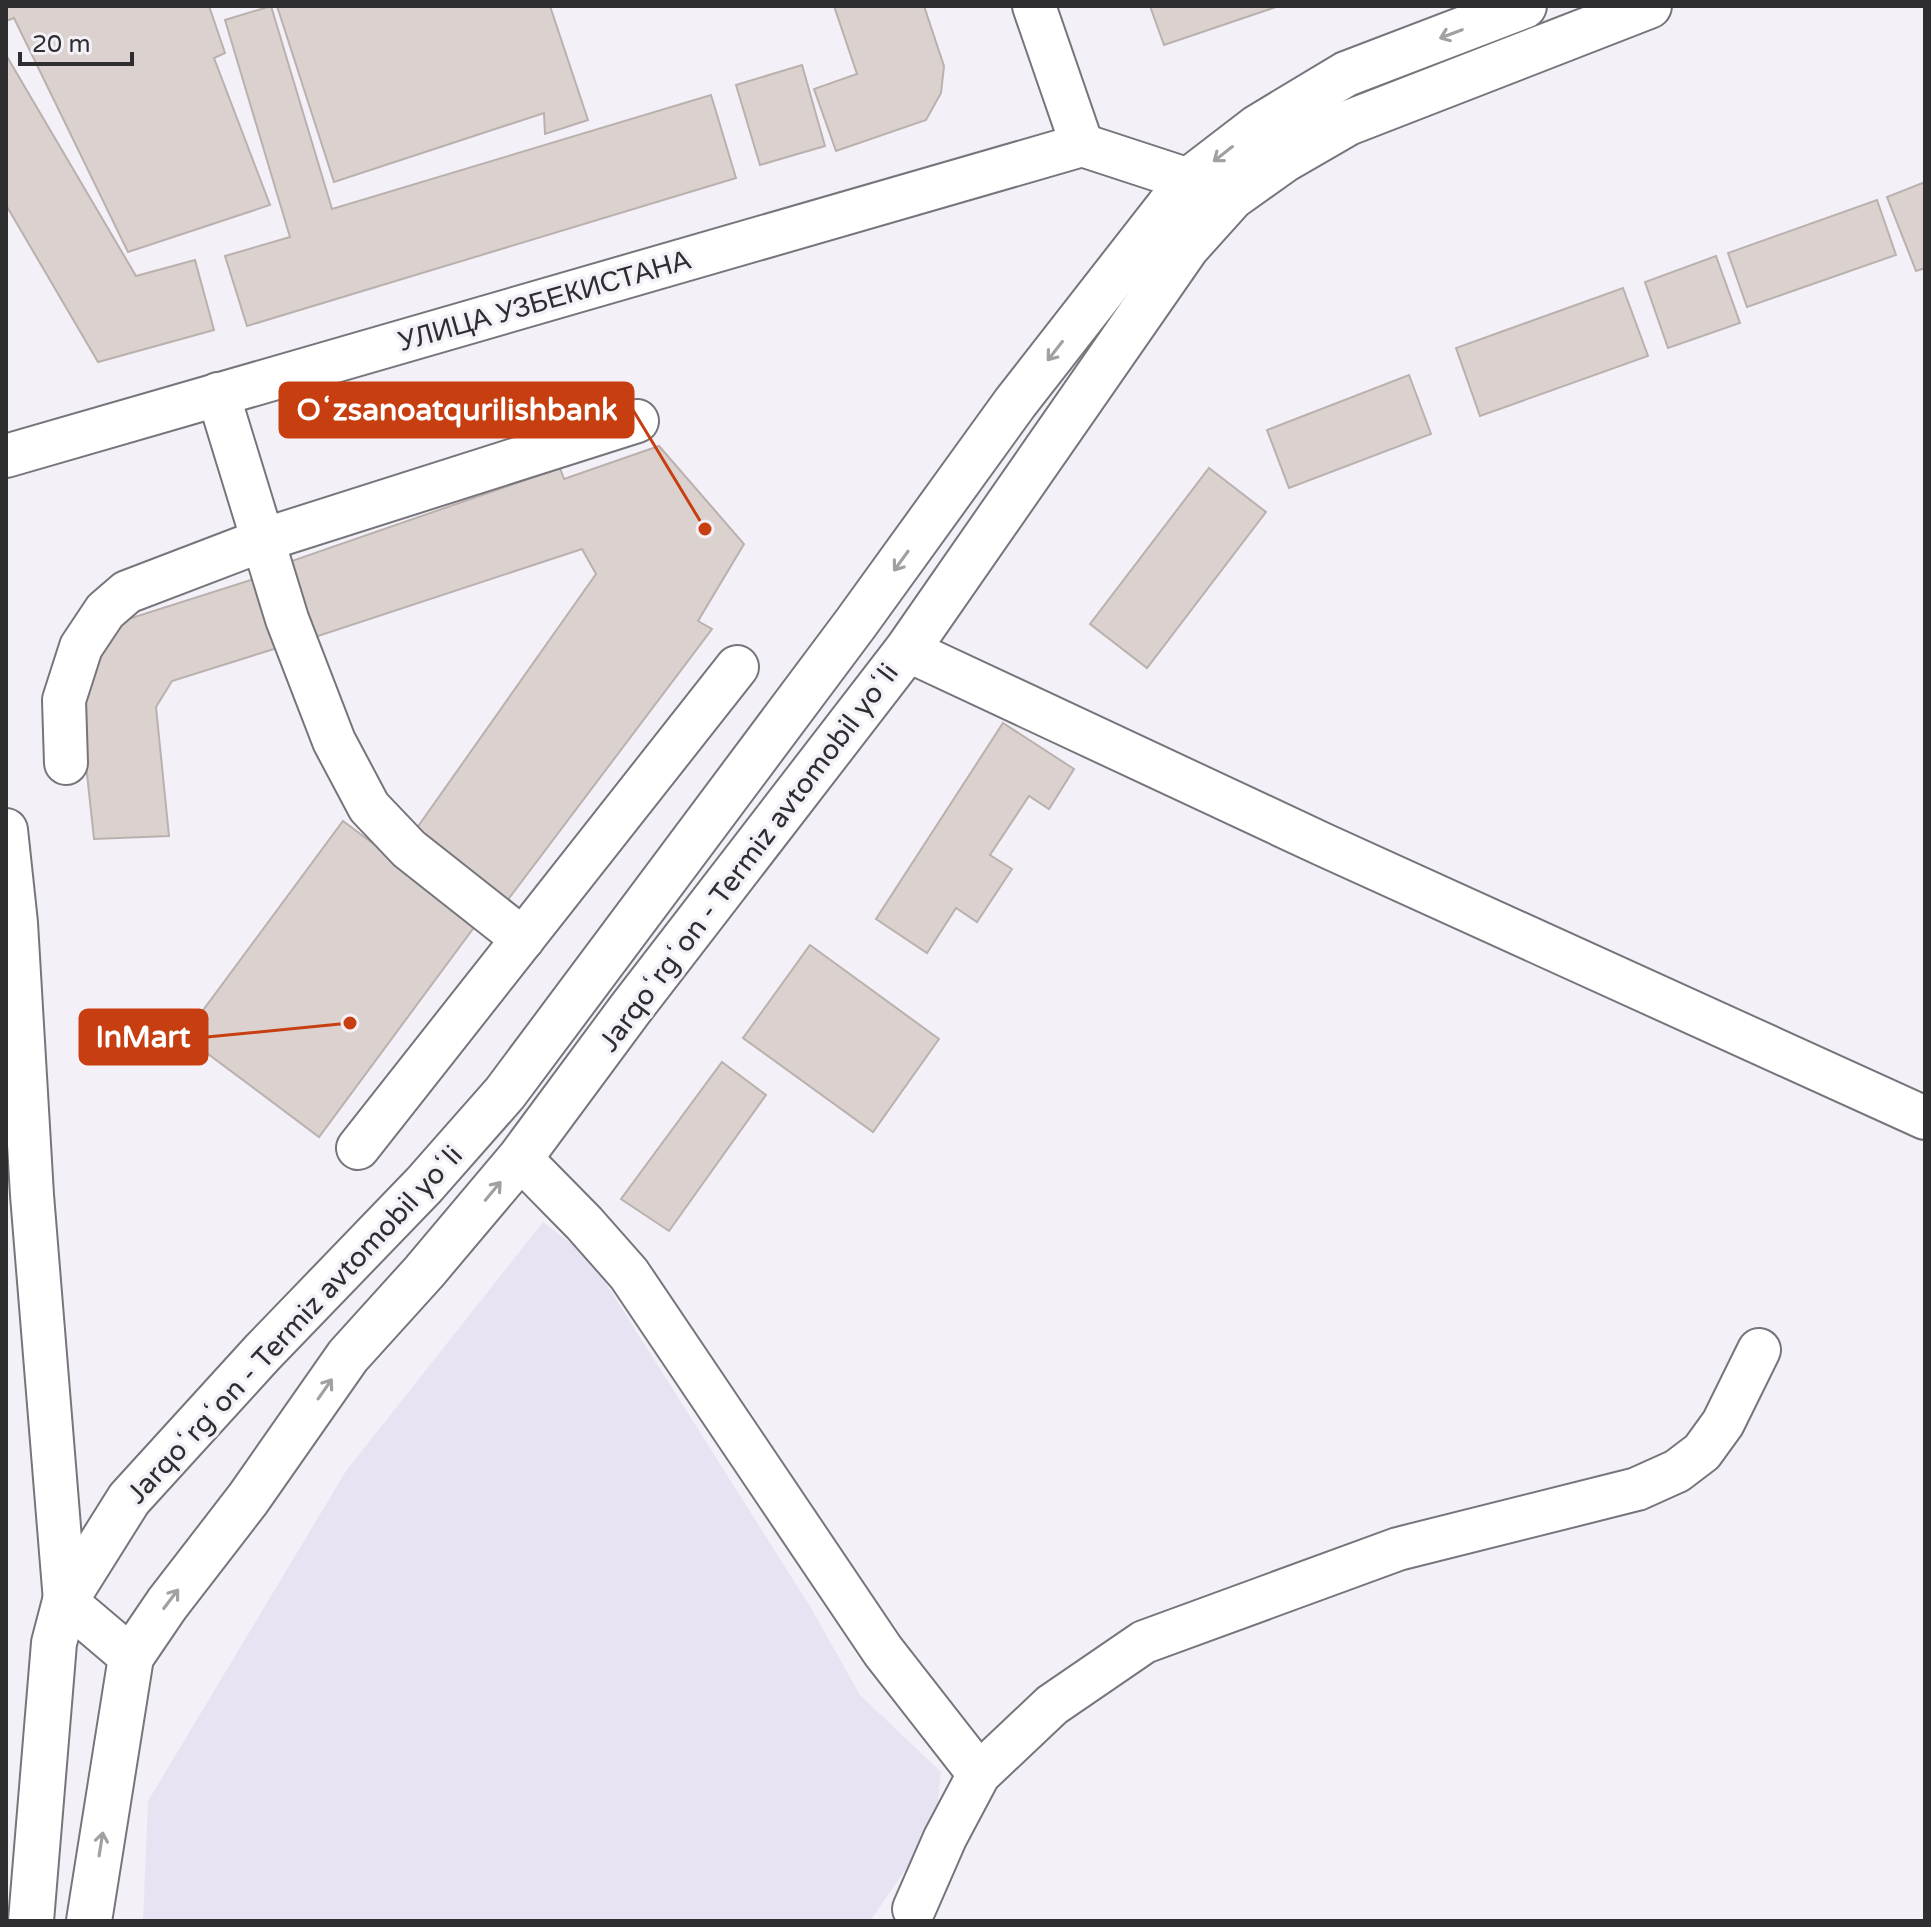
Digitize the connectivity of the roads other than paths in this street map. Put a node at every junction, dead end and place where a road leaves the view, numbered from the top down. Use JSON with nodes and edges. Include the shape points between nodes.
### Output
{"nodes":[{"id":1,"x":1034,"y":6,"type":"edge"},
{"id":2,"x":1524,"y":6,"type":"edge"},
{"id":3,"x":1649,"y":6,"type":"edge"},
{"id":4,"x":1082,"y":145,"type":"junction"},
{"id":5,"x":1189,"y":180,"type":"junction"},
{"id":6,"x":218,"y":394,"type":"junction"},
{"id":7,"x":637,"y":421,"type":"dead end"},
{"id":8,"x":6,"y":456,"type":"edge"},
{"id":9,"x":263,"y":540,"type":"junction"},
{"id":10,"x":907,"y":650,"type":"junction"},
{"id":11,"x":737,"y":667,"type":"dead end"},
{"id":12,"x":66,"y":763,"type":"dead end"},
{"id":13,"x":6,"y":830,"type":"edge"},
{"id":14,"x":523,"y":939,"type":"junction"},
{"id":15,"x":1925,"y":1118,"type":"edge"},
{"id":16,"x":358,"y":1148,"type":"dead end"},
{"id":17,"x":520,"y":1158,"type":"junction"},
{"id":18,"x":19,"y":1198,"type":"edge"},
{"id":19,"x":1759,"y":1350,"type":"dead end"},
{"id":20,"x":65,"y":1601,"type":"junction"},
{"id":21,"x":131,"y":1657,"type":"junction"},
{"id":22,"x":979,"y":1774,"type":"junction"},
{"id":23,"x":914,"y":1909,"type":"dead end"},
{"id":24,"x":31,"y":1921,"type":"edge"},
{"id":25,"x":89,"y":1921,"type":"edge"}],
"edges":[{"from":1,"to":4,"type":"street"},
{"from":2,"to":5,"type":"highway","name":"Jarqoʻrgʻon - Termiz avtomobil yoʻli","one_way":true,"via":[[1346,74],[1258,127]]},
{"from":3,"to":10,"type":"highway","name":"Jarqoʻrgʻon - Termiz avtomobil yoʻli","via":[[1348,123],[1232,197],[1187,247]]},
{"from":4,"to":5,"type":"street"},
{"from":4,"to":6,"type":"street","name":"УЛИЦА УЗБЕКИСТАНА"},
{"from":5,"to":20,"type":"highway","name":"Jarqoʻrgʻon - Termiz avtomobil yoʻli","one_way":true,"via":[[1015,403],[505,1093],[129,1499]]},
{"from":6,"to":8,"type":"street","name":"УЛИЦА УЗБЕКИСТАНА"},
{"from":6,"to":9,"type":"street"},
{"from":7,"to":9,"type":"street"},
{"from":9,"to":12,"type":"street","via":[[127,592],[105,611],[81,647],[64,700]]},
{"from":9,"to":14,"type":"street","via":[[334,741],[369,807],[409,849]]},
{"from":10,"to":15,"type":"street"},
{"from":10,"to":17,"type":"highway","name":"Jarqoʻrgʻon - Termiz avtomobil yoʻli"},
{"from":11,"to":14,"type":"street"},
{"from":13,"to":18,"type":"street","via":[[16,923]]},
{"from":14,"to":16,"type":"street"},
{"from":21,"to":17,"type":"highway","name":"Jarqoʻrgʻon - Termiz avtomobil yoʻli","one_way":true,"via":[[348,1356]]},
{"from":17,"to":22,"type":"street","via":[[629,1274],[883,1651]]},
{"from":18,"to":20,"type":"street"},
{"from":19,"to":22,"type":"street","via":[[1723,1423],[1702,1452],[1677,1471],[1637,1489],[1398,1549],[1144,1642],[1052,1705]]},
{"from":20,"to":21,"type":"street"},
{"from":20,"to":24,"type":"highway","name":"Jarqoʻrgʻon - Termiz avtomobil yoʻli","via":[[54,1643]]},
{"from":25,"to":21,"type":"highway","name":"Jarqoʻrgʻon - Termiz avtomobil yoʻli","one_way":true},
{"from":22,"to":23,"type":"street"}]}
